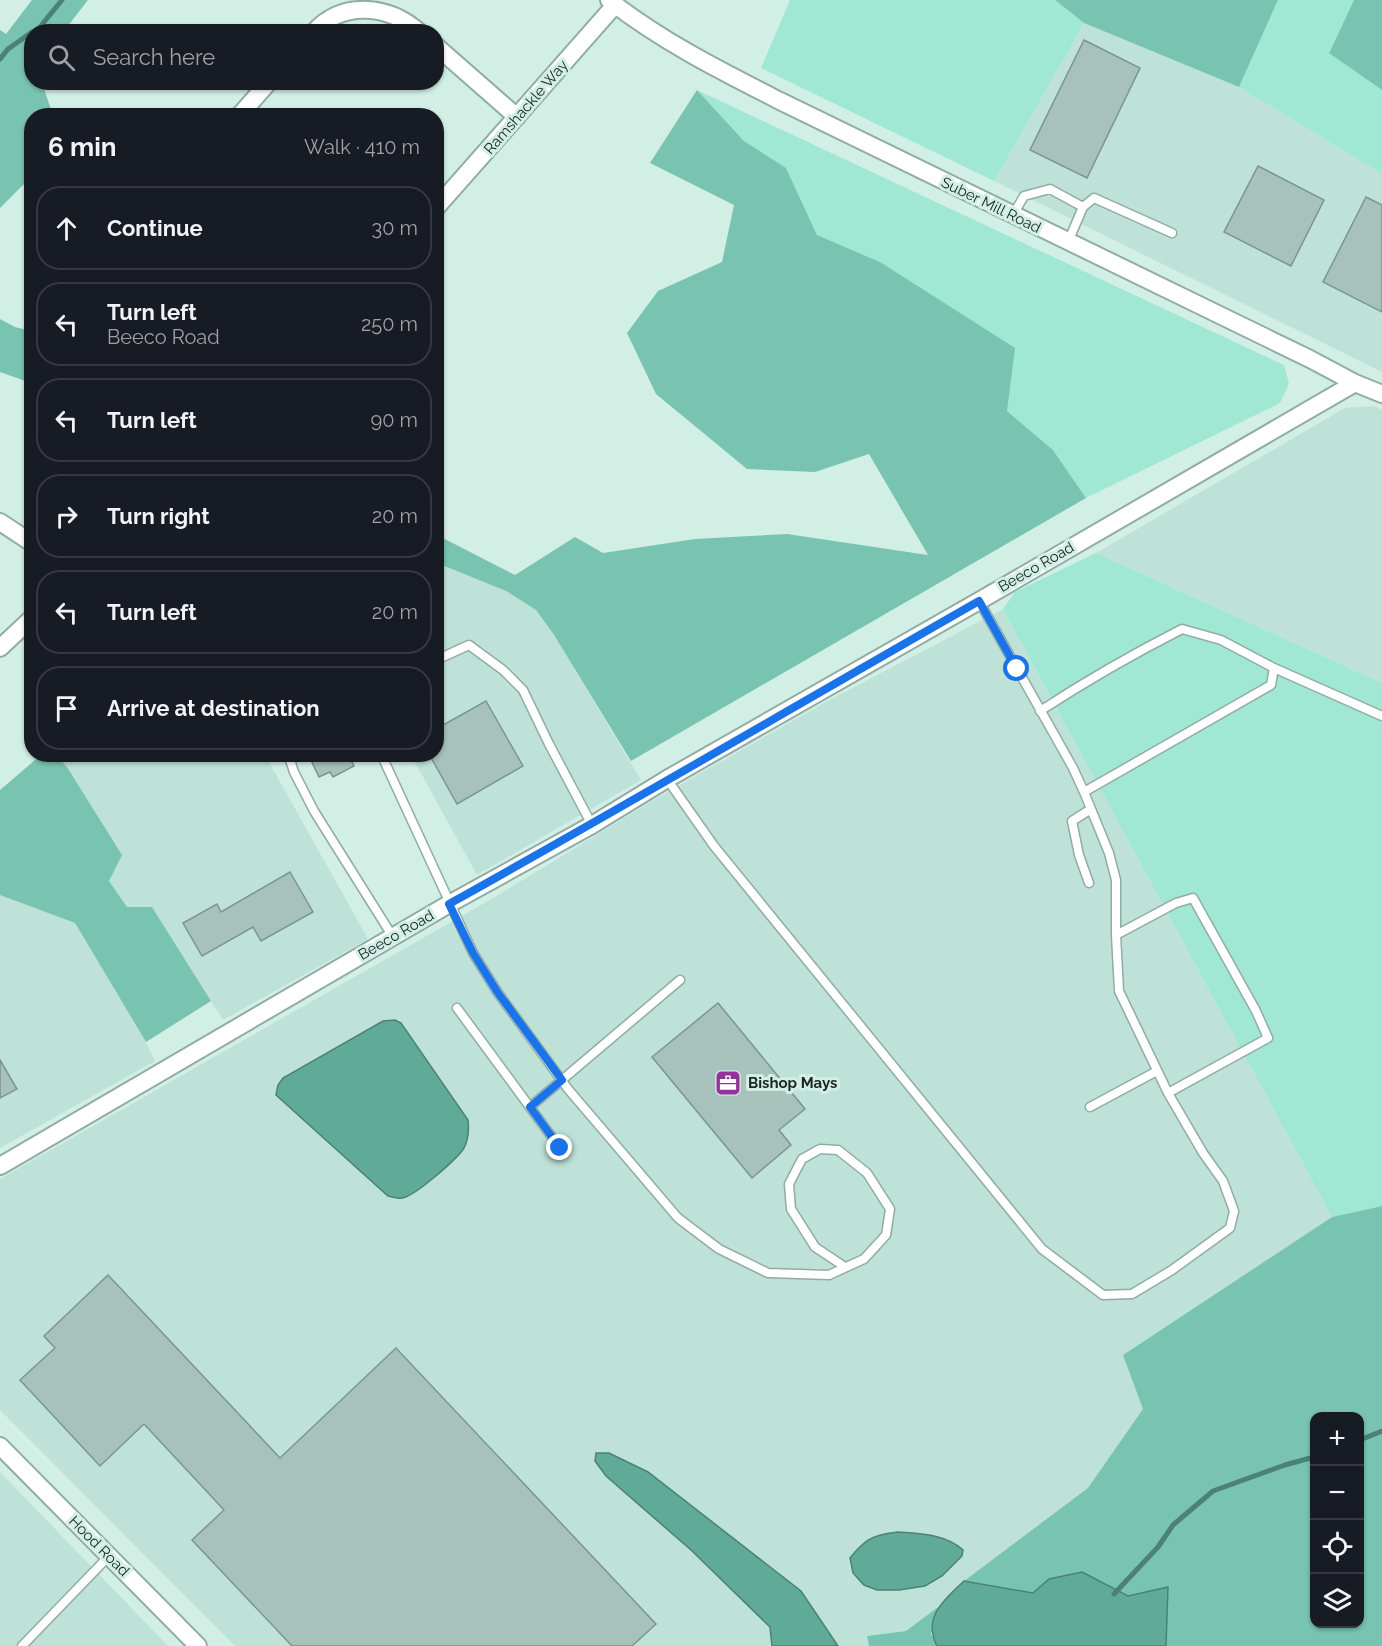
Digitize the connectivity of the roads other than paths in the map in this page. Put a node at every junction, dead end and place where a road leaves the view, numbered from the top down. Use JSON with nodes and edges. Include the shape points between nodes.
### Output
{"nodes":[{"id":1,"x":612,"y":2,"type":"edge"},
{"id":2,"x":323,"y":24,"type":"edge"},
{"id":3,"x":409,"y":24,"type":"edge"},
{"id":4,"x":444,"y":53,"type":"edge"},
{"id":5,"x":262,"y":90,"type":"edge"},
{"id":6,"x":246,"y":108,"type":"edge"},
{"id":7,"x":517,"y":117,"type":"junction"},
{"id":8,"x":444,"y":199,"type":"edge"},
{"id":9,"x":1083,"y":207,"type":"junction"},
{"id":10,"x":1012,"y":215,"type":"junction"},
{"id":11,"x":1172,"y":233,"type":"dead end"},
{"id":12,"x":1068,"y":242,"type":"junction"},
{"id":13,"x":1355,"y":383,"type":"junction"},
{"id":14,"x":1382,"y":394,"type":"edge"},
{"id":15,"x":0,"y":522,"type":"edge"},
{"id":16,"x":24,"y":538,"type":"edge"},
{"id":17,"x":979,"y":601,"type":"junction"},
{"id":18,"x":24,"y":626,"type":"edge"},
{"id":19,"x":0,"y":648,"type":"edge"},
{"id":20,"x":444,"y":656,"type":"edge"},
{"id":21,"x":1274,"y":668,"type":"junction"},
{"id":22,"x":1040,"y":711,"type":"junction"},
{"id":23,"x":1382,"y":716,"type":"edge"},
{"id":24,"x":291,"y":762,"type":"edge"},
{"id":25,"x":385,"y":762,"type":"edge"},
{"id":26,"x":667,"y":779,"type":"junction"},
{"id":27,"x":1084,"y":792,"type":"junction"},
{"id":28,"x":1091,"y":809,"type":"junction"},
{"id":29,"x":592,"y":825,"type":"junction"},
{"id":30,"x":1089,"y":883,"type":"dead end"},
{"id":31,"x":449,"y":904,"type":"junction"},
{"id":32,"x":1116,"y":935,"type":"junction"},
{"id":33,"x":393,"y":937,"type":"junction"},
{"id":34,"x":680,"y":980,"type":"dead end"},
{"id":35,"x":457,"y":1008,"type":"dead end"},
{"id":36,"x":1157,"y":1071,"type":"junction"},
{"id":37,"x":562,"y":1080,"type":"junction"},
{"id":38,"x":1168,"y":1093,"type":"junction"},
{"id":39,"x":530,"y":1107,"type":"junction"},
{"id":40,"x":1090,"y":1107,"type":"dead end"},
{"id":41,"x":560,"y":1148,"type":"dead end"},
{"id":42,"x":0,"y":1166,"type":"edge"},
{"id":43,"x":845,"y":1267,"type":"junction"},
{"id":44,"x":0,"y":1446,"type":"edge"},
{"id":45,"x":109,"y":1556,"type":"junction"},
{"id":46,"x":22,"y":1646,"type":"edge"},
{"id":47,"x":198,"y":1646,"type":"edge"}],
"edges":[{"from":1,"to":7,"type":"street","name":"Ramshackle Way"},
{"from":1,"to":10,"type":"street","name":"Suber Mill Road","via":[[699,59]]},
{"from":2,"to":3,"type":"street","via":[[340,14],[368,9],[385,12]]},
{"from":4,"to":7,"type":"street"},
{"from":5,"to":6,"type":"street"},
{"from":7,"to":8,"type":"street","name":"Ramshackle Way"},
{"from":9,"to":10,"type":"lane","via":[[1050,189],[1024,196]]},
{"from":9,"to":11,"type":"lane","via":[[1095,198]]},
{"from":9,"to":12,"type":"lane"},
{"from":10,"to":12,"type":"street","name":"Suber Mill Road"},
{"from":12,"to":13,"type":"street","name":"Suber Mill Road"},
{"from":13,"to":14,"type":"street","name":"Suber Mill Road"},
{"from":13,"to":17,"type":"street","name":"Beeco Road"},
{"from":15,"to":16,"type":"street"},
{"from":17,"to":22,"type":"lane"},
{"from":17,"to":26,"type":"street","name":"Beeco Road"},
{"from":18,"to":19,"type":"street"},
{"from":20,"to":29,"type":"lane","via":[[469,645],[523,690]]},
{"from":21,"to":22,"type":"lane","via":[[1221,640],[1182,629]]},
{"from":21,"to":23,"type":"lane"},
{"from":21,"to":27,"type":"lane","via":[[1271,685]]},
{"from":22,"to":27,"type":"lane"},
{"from":24,"to":33,"type":"lane","via":[[314,811]]},
{"from":25,"to":31,"type":"lane"},
{"from":26,"to":29,"type":"street","name":"Beeco Road"},
{"from":26,"to":38,"type":"lane","via":[[722,855],[1042,1249],[1103,1295],[1132,1294],[1230,1228],[1234,1211],[1223,1181]]},
{"from":27,"to":28,"type":"lane"},
{"from":28,"to":30,"type":"lane","via":[[1072,821]]},
{"from":28,"to":32,"type":"lane","via":[[1116,880]]},
{"from":29,"to":31,"type":"street","name":"Beeco Road"},
{"from":31,"to":33,"type":"street","name":"Beeco Road"},
{"from":31,"to":37,"type":"lane","via":[[492,983]]},
{"from":32,"to":36,"type":"lane","via":[[1119,991]]},
{"from":32,"to":38,"type":"lane","via":[[1192,898],[1268,1038]]},
{"from":33,"to":42,"type":"street","name":"Beeco Road"},
{"from":34,"to":37,"type":"lane"},
{"from":35,"to":39,"type":"lane"},
{"from":36,"to":38,"type":"lane"},
{"from":36,"to":40,"type":"lane"},
{"from":37,"to":39,"type":"lane"},
{"from":37,"to":43,"type":"lane","via":[[678,1218],[719,1249],[768,1273],[830,1275]]},
{"from":39,"to":41,"type":"lane"},
{"from":43,"to":43,"type":"lane","via":[[864,1259],[886,1235],[890,1209],[867,1173],[838,1150],[820,1149],[802,1159],[789,1184],[791,1209],[815,1247]]},
{"from":44,"to":45,"type":"street","name":"Hood Road"},
{"from":45,"to":46,"type":"lane"},
{"from":45,"to":47,"type":"street","name":"Hood Road"}]}
